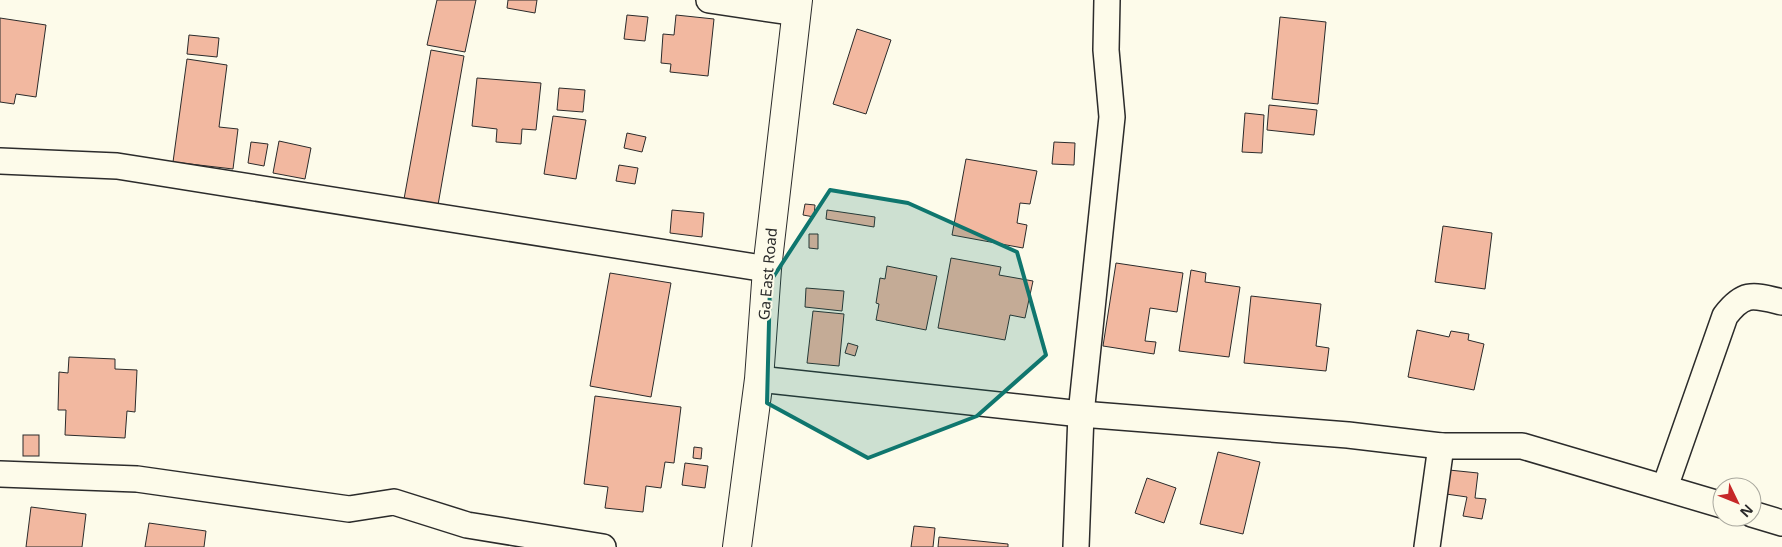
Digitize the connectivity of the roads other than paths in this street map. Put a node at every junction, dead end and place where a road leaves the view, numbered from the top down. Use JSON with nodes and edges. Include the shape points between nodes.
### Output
{"nodes":[{"id":1,"x":709,"y":0,"type":"edge"},
{"id":2,"x":1107,"y":0,"type":"edge"},
{"id":3,"x":798,"y":6,"type":"edge"},
{"id":4,"x":0,"y":161,"type":"edge"},
{"id":5,"x":767,"y":269,"type":"junction"},
{"id":6,"x":1782,"y":302,"type":"edge"},
{"id":7,"x":759,"y":379,"type":"junction"},
{"id":8,"x":1081,"y":414,"type":"junction"},
{"id":9,"x":1441,"y":446,"type":"junction"},
{"id":10,"x":0,"y":474,"type":"edge"},
{"id":11,"x":1664,"y":488,"type":"junction"},
{"id":12,"x":1712,"y":502,"type":"edge"},
{"id":13,"x":1762,"y":517,"type":"edge"},
{"id":14,"x":1782,"y":523,"type":"edge"},
{"id":15,"x":603,"y":547,"type":"edge"},
{"id":16,"x":738,"y":547,"type":"edge"},
{"id":17,"x":1076,"y":547,"type":"edge"},
{"id":18,"x":1427,"y":547,"type":"edge"}],
"edges":[{"from":1,"to":3,"type":"street"},
{"from":2,"to":8,"type":"street","via":[[1106,50],[1112,117]]},
{"from":3,"to":5,"type":"street","name":"Ga East Road"},
{"from":4,"to":5,"type":"street","via":[[117,166]]},
{"from":5,"to":7,"type":"street","name":"Ga East Road"},
{"from":6,"to":11,"type":"street","via":[[1750,296],[1736,301],[1725,316]]},
{"from":7,"to":8,"type":"street"},
{"from":7,"to":16,"type":"street","name":"Ga East Road"},
{"from":8,"to":9,"type":"street","via":[[1348,435]]},
{"from":8,"to":17,"type":"street"},
{"from":9,"to":11,"type":"street","via":[[1522,446]]},
{"from":9,"to":18,"type":"street"},
{"from":10,"to":15,"type":"street","via":[[137,478],[349,509],[394,502],[468,525]]},
{"from":11,"to":12,"type":"street"},
{"from":13,"to":14,"type":"street"}]}
